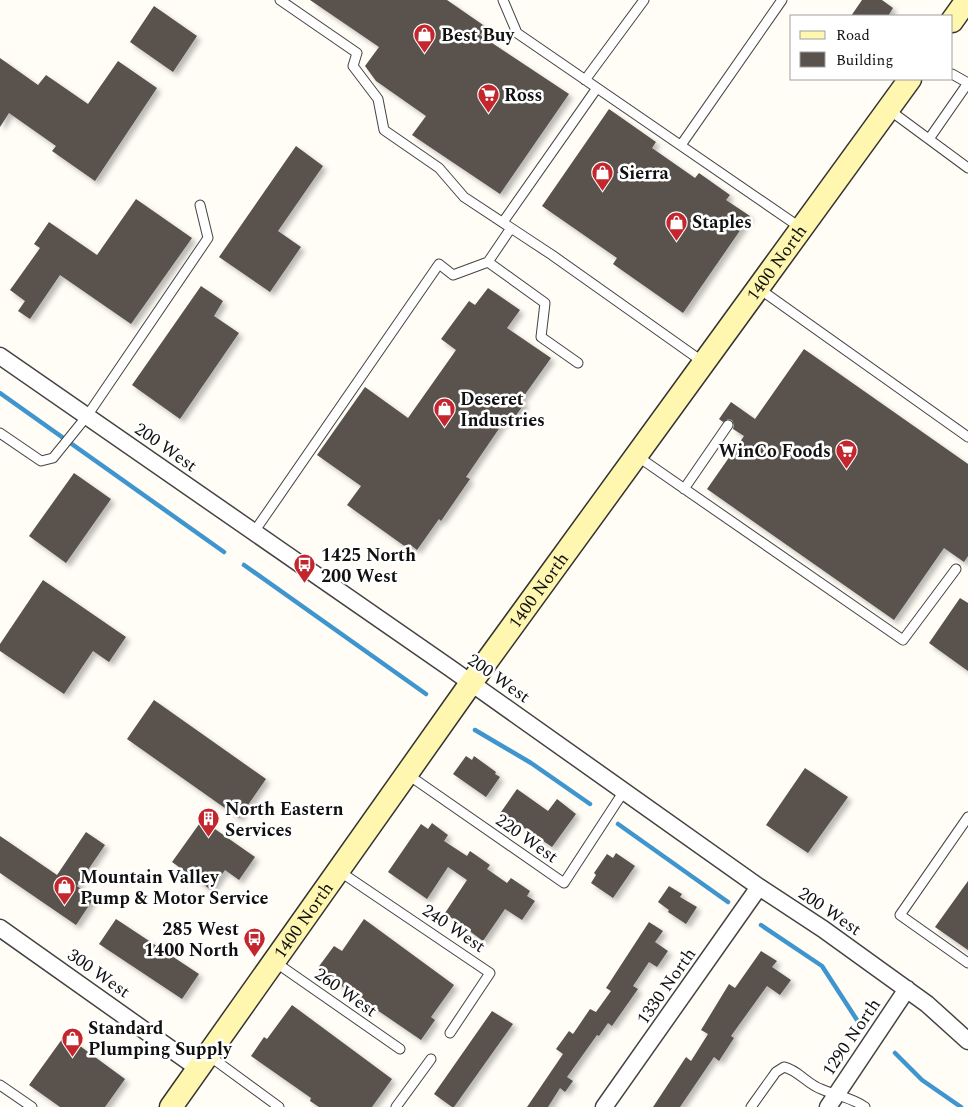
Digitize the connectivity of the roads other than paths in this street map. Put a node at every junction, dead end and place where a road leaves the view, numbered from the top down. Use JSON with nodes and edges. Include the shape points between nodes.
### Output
{"nodes":[{"id":1,"x":280,"y":0,"type":"edge"},
{"id":2,"x":503,"y":0,"type":"edge"},
{"id":3,"x":644,"y":0,"type":"edge"},
{"id":4,"x":782,"y":0,"type":"edge"},
{"id":5,"x":967,"y":0,"type":"edge"},
{"id":6,"x":953,"y":20,"type":"edge"},
{"id":7,"x":953,"y":75,"type":"edge"},
{"id":8,"x":585,"y":80,"type":"junction"},
{"id":9,"x":909,"y":80,"type":"edge"},
{"id":10,"x":968,"y":83,"type":"edge"},
{"id":11,"x":597,"y":88,"type":"junction"},
{"id":12,"x":888,"y":109,"type":"junction"},
{"id":13,"x":929,"y":139,"type":"junction"},
{"id":14,"x":681,"y":145,"type":"junction"},
{"id":15,"x":968,"y":168,"type":"edge"},
{"id":16,"x":200,"y":205,"type":"dead end"},
{"id":17,"x":503,"y":222,"type":"junction"},
{"id":18,"x":511,"y":228,"type":"junction"},
{"id":19,"x":801,"y":228,"type":"junction"},
{"id":20,"x":488,"y":262,"type":"junction"},
{"id":21,"x":758,"y":287,"type":"junction"},
{"id":22,"x":0,"y":356,"type":"edge"},
{"id":23,"x":704,"y":362,"type":"junction"},
{"id":24,"x":578,"y":363,"type":"dead end"},
{"id":25,"x":87,"y":416,"type":"junction"},
{"id":26,"x":728,"y":425,"type":"dead end"},
{"id":27,"x":0,"y":433,"type":"edge"},
{"id":28,"x":968,"y":437,"type":"edge"},
{"id":29,"x":636,"y":456,"type":"junction"},
{"id":30,"x":684,"y":489,"type":"junction"},
{"id":31,"x":254,"y":532,"type":"junction"},
{"id":32,"x":956,"y":569,"type":"dead end"},
{"id":33,"x":471,"y":683,"type":"junction"},
{"id":34,"x":407,"y":773,"type":"junction"},
{"id":35,"x":624,"y":792,"type":"junction"},
{"id":36,"x":968,"y":817,"type":"edge"},
{"id":37,"x":339,"y":870,"type":"junction"},
{"id":38,"x":759,"y":887,"type":"junction"},
{"id":39,"x":0,"y":928,"type":"edge"},
{"id":40,"x":274,"y":961,"type":"junction"},
{"id":41,"x":968,"y":963,"type":"edge"},
{"id":42,"x":907,"y":989,"type":"junction"},
{"id":43,"x":450,"y":1033,"type":"dead end"},
{"id":44,"x":968,"y":1041,"type":"edge"},
{"id":45,"x":400,"y":1049,"type":"dead end"},
{"id":46,"x":431,"y":1059,"type":"dead end"},
{"id":47,"x":203,"y":1062,"type":"junction"},
{"id":48,"x":0,"y":1085,"type":"edge"},
{"id":49,"x":832,"y":1100,"type":"edge"},
{"id":50,"x":32,"y":1107,"type":"edge"},
{"id":51,"x":172,"y":1107,"type":"edge"},
{"id":52,"x":279,"y":1107,"type":"edge"},
{"id":53,"x":396,"y":1107,"type":"edge"},
{"id":54,"x":604,"y":1107,"type":"edge"},
{"id":55,"x":751,"y":1107,"type":"edge"},
{"id":56,"x":865,"y":1107,"type":"edge"}],
"edges":[{"from":1,"to":17,"type":"lane","via":[[356,53],[353,66],[378,99],[384,130],[439,168],[464,197]]},
{"from":2,"to":8,"type":"lane","via":[[517,34]]},
{"from":3,"to":8,"type":"lane"},
{"from":4,"to":14,"type":"lane"},
{"from":5,"to":6,"type":"main road"},
{"from":7,"to":10,"type":"lane"},
{"from":8,"to":11,"type":"lane"},
{"from":9,"to":12,"type":"main road","name":"1400 North"},
{"from":10,"to":13,"type":"lane"},
{"from":11,"to":14,"type":"lane"},
{"from":11,"to":17,"type":"lane"},
{"from":12,"to":13,"type":"lane"},
{"from":12,"to":19,"type":"main road","name":"1400 North"},
{"from":13,"to":15,"type":"lane"},
{"from":14,"to":19,"type":"lane"},
{"from":16,"to":25,"type":"lane","via":[[208,238]]},
{"from":17,"to":18,"type":"lane"},
{"from":18,"to":20,"type":"lane"},
{"from":18,"to":23,"type":"lane"},
{"from":19,"to":21,"type":"main road","name":"1400 North"},
{"from":20,"to":24,"type":"lane","via":[[545,303],[540,337]]},
{"from":20,"to":31,"type":"lane","via":[[454,275],[438,264]]},
{"from":21,"to":23,"type":"main road","name":"1400 North"},
{"from":21,"to":28,"type":"lane"},
{"from":22,"to":25,"type":"street","name":"200 West"},
{"from":23,"to":29,"type":"main road","name":"1400 North"},
{"from":25,"to":27,"type":"lane","via":[[53,458],[41,461]]},
{"from":25,"to":31,"type":"street","name":"200 West"},
{"from":26,"to":30,"type":"lane"},
{"from":29,"to":30,"type":"lane"},
{"from":29,"to":33,"type":"main road","name":"1400 North"},
{"from":30,"to":32,"type":"lane","via":[[904,640]]},
{"from":31,"to":33,"type":"street","name":"200 West"},
{"from":33,"to":34,"type":"main road","name":"1400 North"},
{"from":33,"to":35,"type":"street","name":"200 West"},
{"from":34,"to":35,"type":"lane","name":"220 West","via":[[564,883]]},
{"from":34,"to":37,"type":"main road","name":"1400 North"},
{"from":35,"to":38,"type":"street","name":"200 West"},
{"from":36,"to":41,"type":"lane","via":[[900,915]]},
{"from":37,"to":40,"type":"main road","name":"1400 North"},
{"from":37,"to":43,"type":"lane","name":"240 West","via":[[490,973]]},
{"from":38,"to":42,"type":"street","name":"200 West"},
{"from":38,"to":54,"type":"street","name":"1330 North"},
{"from":39,"to":47,"type":"street","name":"300 West"},
{"from":40,"to":45,"type":"lane","name":"260 West"},
{"from":40,"to":47,"type":"main road","name":"1400 North"},
{"from":42,"to":44,"type":"street","name":"200 West"},
{"from":42,"to":49,"type":"street","name":"1290 North"},
{"from":46,"to":53,"type":"lane"},
{"from":47,"to":51,"type":"main road","name":"1400 North"},
{"from":47,"to":52,"type":"lane"},
{"from":48,"to":50,"type":"lane"},
{"from":49,"to":55,"type":"lane","via":[[791,1068],[784,1067],[776,1072]]},
{"from":49,"to":56,"type":"lane","via":[[854,1100]]}]}
